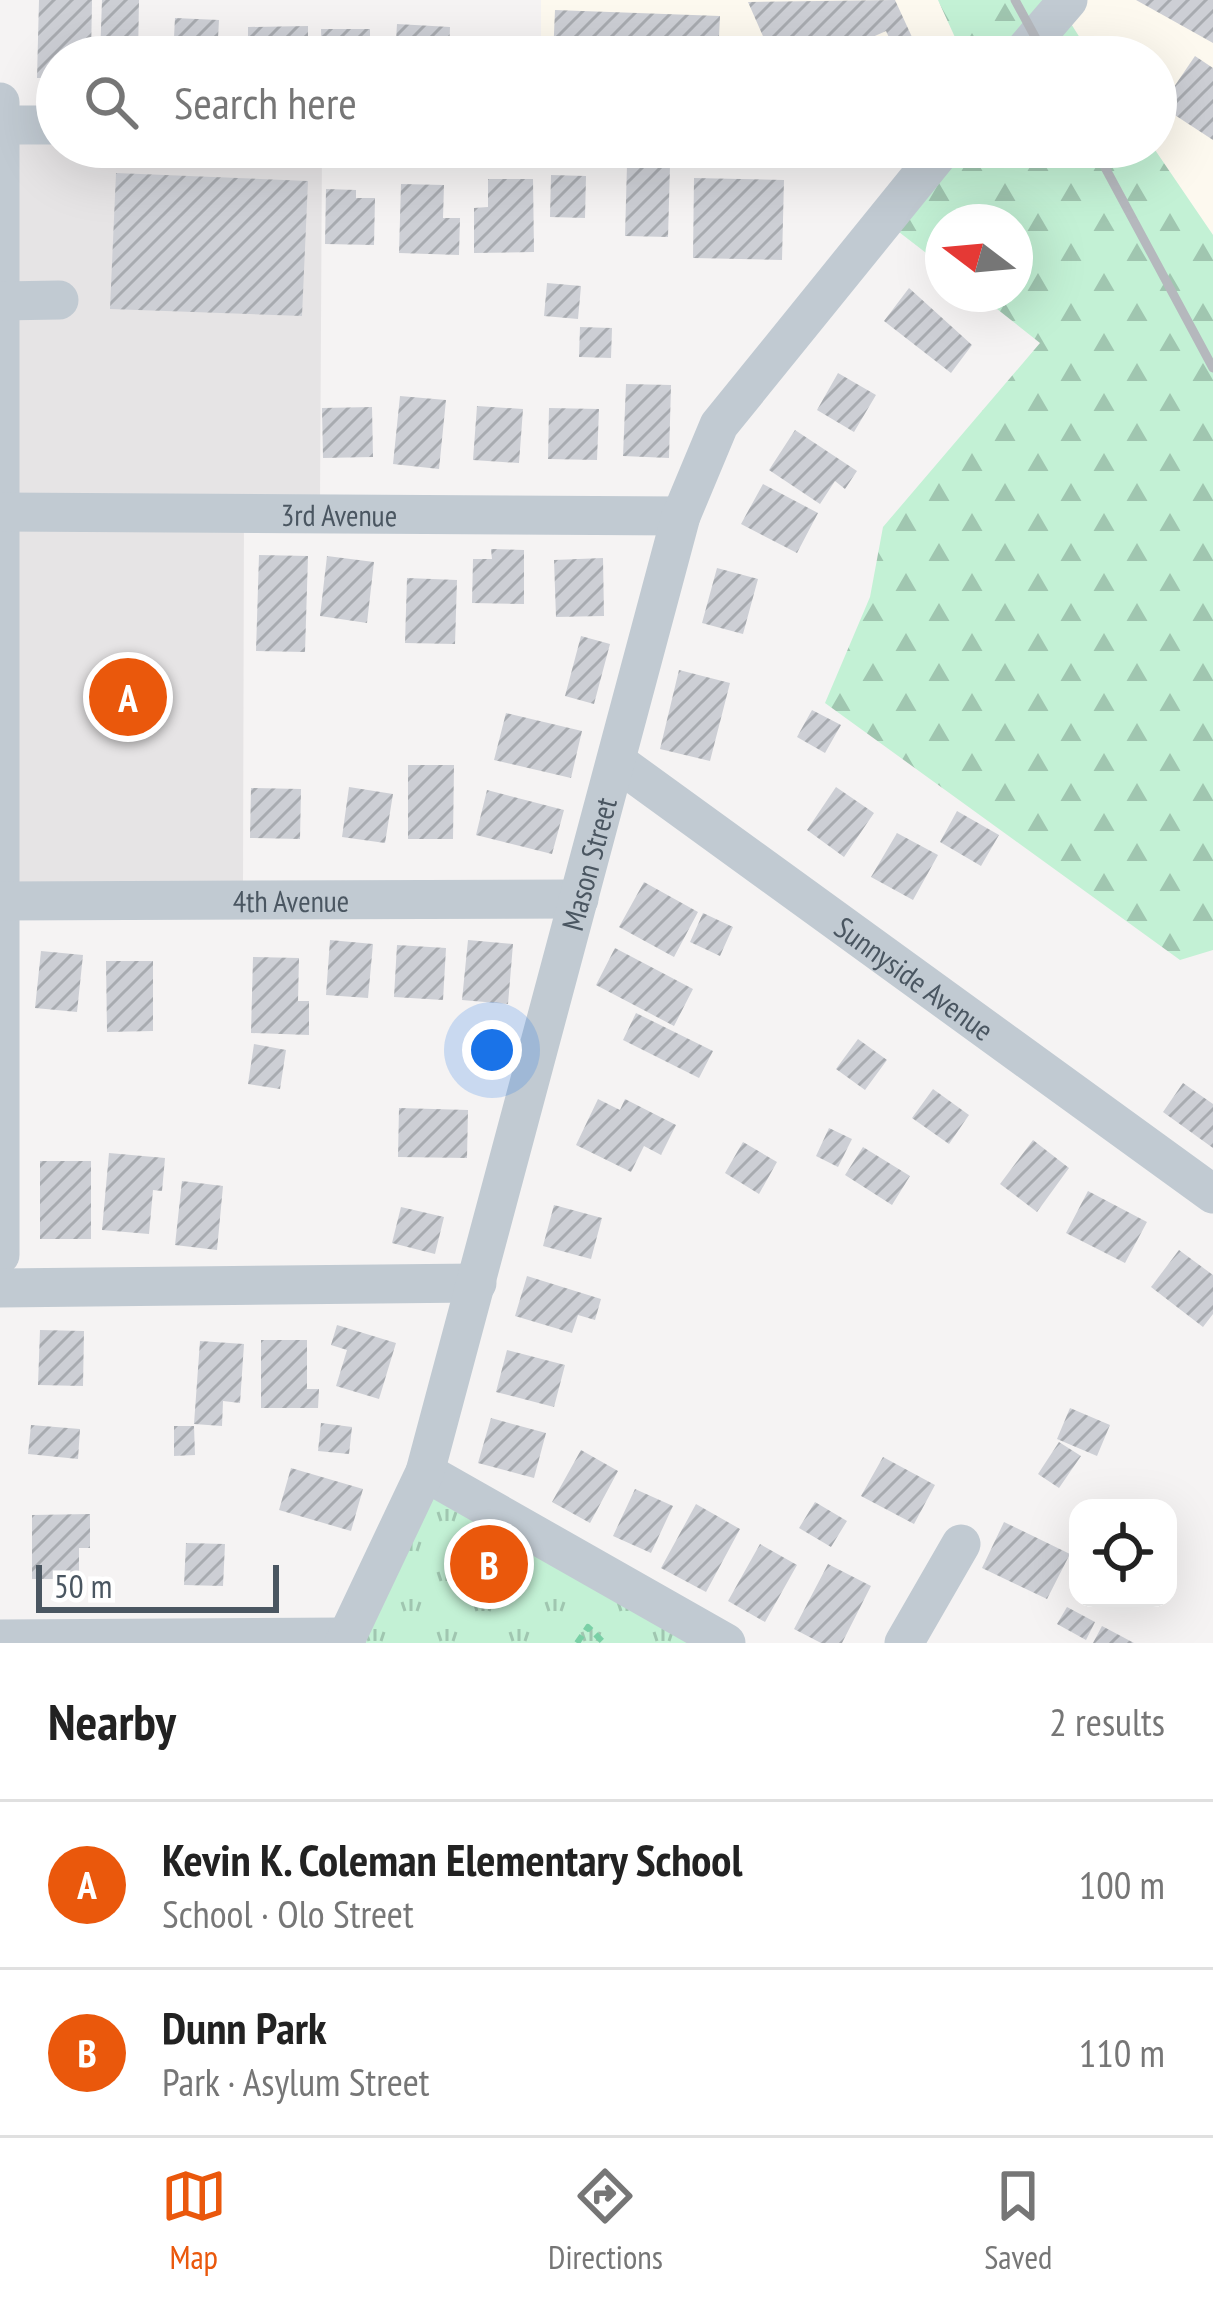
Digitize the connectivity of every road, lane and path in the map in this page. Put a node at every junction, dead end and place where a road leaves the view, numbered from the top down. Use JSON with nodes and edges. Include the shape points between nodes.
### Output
{"nodes":[{"id":1,"x":1068,"y":0,"type":"edge"},
{"id":2,"x":1037,"y":36,"type":"edge"},
{"id":3,"x":0,"y":102,"type":"edge"},
{"id":4,"x":0,"y":125,"type":"edge"},
{"id":5,"x":36,"y":125,"type":"edge"},
{"id":6,"x":927,"y":168,"type":"edge"},
{"id":7,"x":59,"y":300,"type":"dead end"},
{"id":8,"x":2,"y":301,"type":"edge"},
{"id":9,"x":1,"y":512,"type":"edge"},
{"id":10,"x":681,"y":516,"type":"junction"},
{"id":11,"x":616,"y":761,"type":"junction"},
{"id":12,"x":579,"y":899,"type":"junction"},
{"id":13,"x":2,"y":901,"type":"edge"},
{"id":14,"x":1,"y":1115,"type":"edge"},
{"id":15,"x":1213,"y":1194,"type":"edge"},
{"id":16,"x":0,"y":1255,"type":"edge"},
{"id":17,"x":477,"y":1282,"type":"junction"},
{"id":18,"x":0,"y":1288,"type":"edge"},
{"id":19,"x":425,"y":1472,"type":"junction"},
{"id":20,"x":961,"y":1544,"type":"dead end"},
{"id":21,"x":0,"y":1639,"type":"edge"},
{"id":22,"x":346,"y":1640,"type":"edge"},
{"id":23,"x":577,"y":1643,"type":"edge"},
{"id":24,"x":604,"y":1643,"type":"edge"},
{"id":25,"x":726,"y":1643,"type":"edge"},
{"id":26,"x":904,"y":1643,"type":"edge"}],
"edges":[{"from":1,"to":2,"type":"street"},
{"from":3,"to":4,"type":"street"},
{"from":4,"to":5,"type":"street"},
{"from":4,"to":8,"type":"street"},
{"from":6,"to":10,"type":"street","name":"Mason Street","via":[[719,425]]},
{"from":7,"to":8,"type":"street"},
{"from":8,"to":9,"type":"street"},
{"from":9,"to":10,"type":"street","name":"3rd Avenue"},
{"from":9,"to":13,"type":"street"},
{"from":10,"to":11,"type":"street","name":"Mason Street"},
{"from":11,"to":12,"type":"street","name":"Mason Street"},
{"from":11,"to":15,"type":"street","name":"Sunnyside Avenue"},
{"from":12,"to":13,"type":"street","name":"4th Avenue"},
{"from":12,"to":17,"type":"street","name":"Mason Street"},
{"from":13,"to":14,"type":"street"},
{"from":14,"to":16,"type":"street"},
{"from":17,"to":18,"type":"street"},
{"from":17,"to":19,"type":"street","name":"Mason Street"},
{"from":19,"to":22,"type":"street","name":"Mason Street"},
{"from":19,"to":25,"type":"street"},
{"from":20,"to":26,"type":"street"},
{"from":21,"to":22,"type":"street"},
{"from":23,"to":24,"type":"path","via":[[588,1628]]}]}
